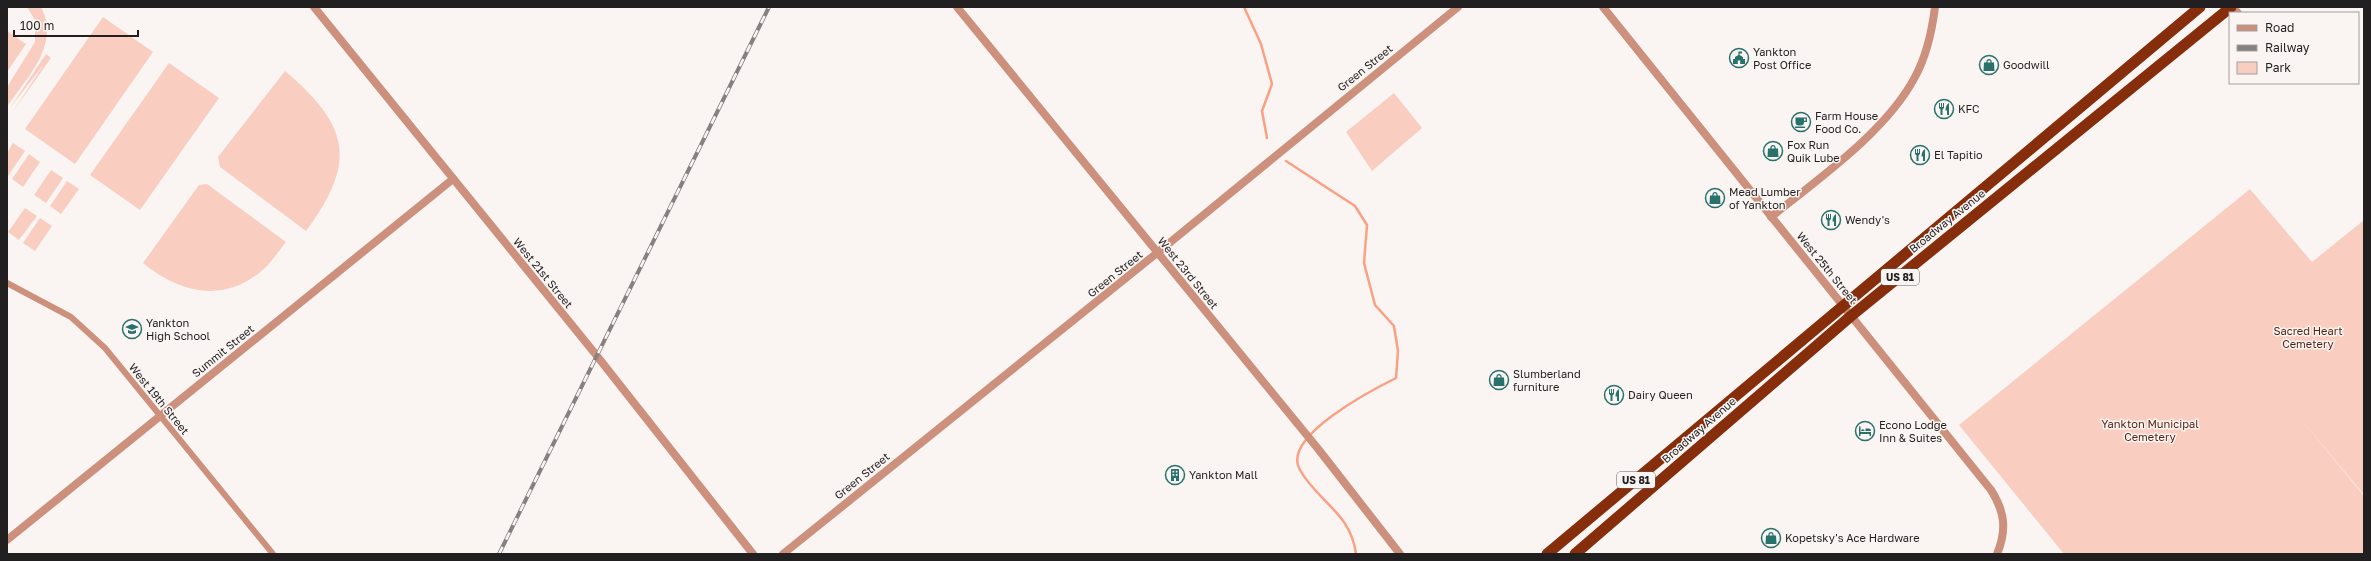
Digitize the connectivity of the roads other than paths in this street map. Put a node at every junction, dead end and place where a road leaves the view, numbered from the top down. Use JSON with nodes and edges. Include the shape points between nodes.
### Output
{"nodes":[{"id":1,"x":314,"y":7,"type":"edge"},
{"id":2,"x":957,"y":7,"type":"edge"},
{"id":3,"x":1458,"y":7,"type":"edge"},
{"id":4,"x":1603,"y":7,"type":"edge"},
{"id":5,"x":1936,"y":7,"type":"edge"},
{"id":6,"x":2200,"y":7,"type":"edge"},
{"id":7,"x":2231,"y":7,"type":"edge"},
{"id":8,"x":453,"y":179,"type":"junction"},
{"id":9,"x":1771,"y":217,"type":"junction"},
{"id":10,"x":1157,"y":253,"type":"junction"},
{"id":11,"x":7,"y":283,"type":"edge"},
{"id":12,"x":1843,"y":306,"type":"junction"},
{"id":13,"x":1851,"y":316,"type":"junction"},
{"id":14,"x":161,"y":416,"type":"junction"},
{"id":15,"x":7,"y":540,"type":"edge"},
{"id":16,"x":273,"y":554,"type":"edge"},
{"id":17,"x":754,"y":554,"type":"edge"},
{"id":18,"x":783,"y":554,"type":"edge"},
{"id":19,"x":1400,"y":554,"type":"edge"},
{"id":20,"x":1547,"y":554,"type":"edge"},
{"id":21,"x":1575,"y":554,"type":"edge"},
{"id":22,"x":1997,"y":554,"type":"edge"}],
"edges":[{"from":1,"to":8,"type":"street","name":"West 21st Street"},
{"from":2,"to":10,"type":"street","name":"West 23rd Street"},
{"from":3,"to":10,"type":"street","name":"Green Street"},
{"from":4,"to":9,"type":"street","name":"West 25th Street"},
{"from":5,"to":9,"type":"street","via":[[1923,60],[1916,77],[1899,101],[1857,145]]},
{"from":6,"to":12,"type":"highway","name":"Broadway Avenue","number":"US 81"},
{"from":7,"to":13,"type":"highway","name":"Broadway Avenue","number":"US 81"},
{"from":8,"to":14,"type":"street","name":"Summit Street"},
{"from":8,"to":17,"type":"street","name":"West 21st Street"},
{"from":9,"to":12,"type":"street","name":"West 25th Street"},
{"from":10,"to":18,"type":"street","name":"Green Street"},
{"from":10,"to":19,"type":"street","name":"West 23rd Street","via":[[1319,450]]},
{"from":11,"to":14,"type":"street","name":"West 19th Street","via":[[71,317],[105,348]]},
{"from":12,"to":13,"type":"street","name":"West 25th Street"},
{"from":12,"to":20,"type":"highway","name":"Broadway Avenue","number":"US 81"},
{"from":13,"to":21,"type":"highway","name":"Broadway Avenue","number":"US 81"},
{"from":13,"to":22,"type":"street","name":"West 25th Street","via":[[1997,500],[2004,528]]},
{"from":14,"to":15,"type":"street","name":"Summit Street"},
{"from":14,"to":16,"type":"street","name":"West 19th Street"}]}
